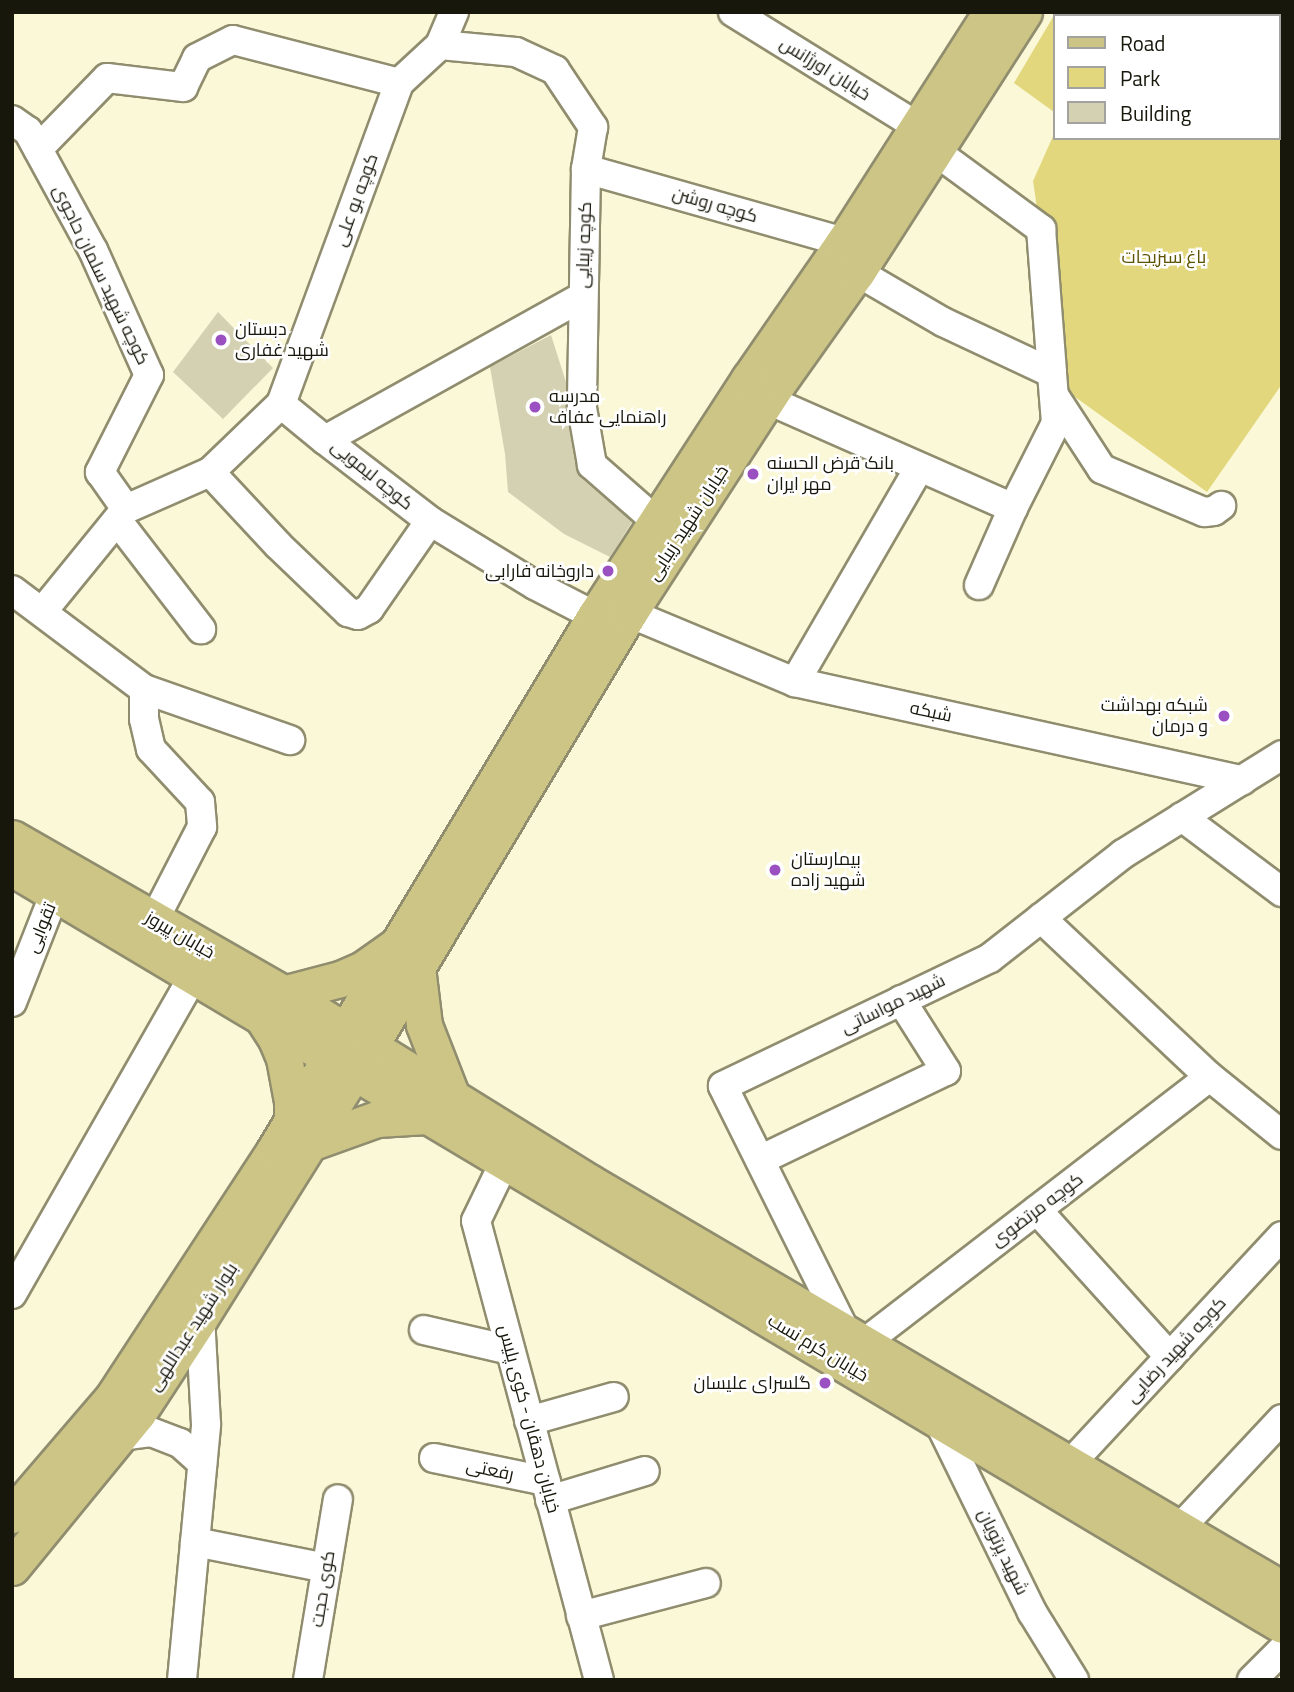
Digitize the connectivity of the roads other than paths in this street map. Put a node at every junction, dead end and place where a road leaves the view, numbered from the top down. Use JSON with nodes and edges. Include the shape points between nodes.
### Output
{"nodes":[{"id":1,"x":454,"y":12,"type":"edge"},
{"id":2,"x":733,"y":12,"type":"edge"},
{"id":3,"x":1006,"y":16,"type":"edge"},
{"id":4,"x":440,"y":45,"type":"junction"},
{"id":5,"x":399,"y":83,"type":"junction"},
{"id":6,"x":12,"y":120,"type":"edge"},
{"id":7,"x":926,"y":139,"type":"junction"},
{"id":8,"x":38,"y":149,"type":"junction"},
{"id":9,"x":586,"y":169,"type":"junction"},
{"id":10,"x":850,"y":257,"type":"junction"},
{"id":11,"x":582,"y":297,"type":"junction"},
{"id":12,"x":1054,"y":385,"type":"junction"},
{"id":13,"x":768,"y":400,"type":"junction"},
{"id":14,"x":281,"y":404,"type":"junction"},
{"id":15,"x":325,"y":440,"type":"junction"},
{"id":16,"x":919,"y":468,"type":"junction"},
{"id":17,"x":210,"y":472,"type":"junction"},
{"id":18,"x":1221,"y":506,"type":"dead end"},
{"id":19,"x":1013,"y":508,"type":"junction"},
{"id":20,"x":122,"y":514,"type":"junction"},
{"id":21,"x":430,"y":521,"type":"junction"},
{"id":22,"x":656,"y":521,"type":"junction"},
{"id":23,"x":979,"y":585,"type":"dead end"},
{"id":24,"x":12,"y":590,"type":"edge"},
{"id":25,"x":42,"y":612,"type":"junction"},
{"id":26,"x":612,"y":615,"type":"junction"},
{"id":27,"x":201,"y":629,"type":"dead end"},
{"id":28,"x":795,"y":682,"type":"junction"},
{"id":29,"x":144,"y":689,"type":"junction"},
{"id":30,"x":290,"y":740,"type":"dead end"},
{"id":31,"x":1282,"y":755,"type":"edge"},
{"id":32,"x":1242,"y":780,"type":"junction"},
{"id":33,"x":1182,"y":817,"type":"junction"},
{"id":34,"x":12,"y":838,"type":"edge"},
{"id":35,"x":12,"y":868,"type":"edge"},
{"id":36,"x":1282,"y":892,"type":"edge"},
{"id":37,"x":55,"y":893,"type":"junction"},
{"id":38,"x":1041,"y":918,"type":"junction"},
{"id":39,"x":154,"y":920,"type":"junction"},
{"id":40,"x":411,"y":953,"type":"junction"},
{"id":41,"x":194,"y":975,"type":"junction"},
{"id":42,"x":901,"y":1000,"type":"junction"},
{"id":43,"x":12,"y":1002,"type":"edge"},
{"id":44,"x":272,"y":1004,"type":"junction"},
{"id":45,"x":351,"y":1052,"type":"junction"},
{"id":46,"x":1210,"y":1077,"type":"junction"},
{"id":47,"x":439,"y":1107,"type":"junction"},
{"id":48,"x":306,"y":1122,"type":"junction"},
{"id":49,"x":1282,"y":1135,"type":"edge"},
{"id":50,"x":510,"y":1150,"type":"junction"},
{"id":51,"x":760,"y":1160,"type":"junction"},
{"id":52,"x":1037,"y":1210,"type":"junction"},
{"id":53,"x":1282,"y":1237,"type":"edge"},
{"id":54,"x":12,"y":1294,"type":"edge"},
{"id":55,"x":200,"y":1318,"type":"junction"},
{"id":56,"x":424,"y":1330,"type":"dead end"},
{"id":57,"x":855,"y":1338,"type":"junction"},
{"id":58,"x":510,"y":1350,"type":"junction"},
{"id":59,"x":1170,"y":1357,"type":"junction"},
{"id":60,"x":614,"y":1397,"type":"dead end"},
{"id":61,"x":1282,"y":1419,"type":"edge"},
{"id":62,"x":938,"y":1420,"type":"junction"},
{"id":63,"x":529,"y":1421,"type":"junction"},
{"id":64,"x":120,"y":1436,"type":"junction"},
{"id":65,"x":433,"y":1458,"type":"dead end"},
{"id":66,"x":202,"y":1463,"type":"junction"},
{"id":67,"x":1070,"y":1464,"type":"junction"},
{"id":68,"x":645,"y":1471,"type":"dead end"},
{"id":69,"x":548,"y":1490,"type":"junction"},
{"id":70,"x":338,"y":1499,"type":"dead end"},
{"id":71,"x":12,"y":1515,"type":"edge"},
{"id":72,"x":1180,"y":1528,"type":"junction"},
{"id":73,"x":195,"y":1542,"type":"junction"},
{"id":74,"x":12,"y":1567,"type":"edge"},
{"id":75,"x":326,"y":1568,"type":"junction"},
{"id":76,"x":706,"y":1583,"type":"dead end"},
{"id":77,"x":1282,"y":1589,"type":"edge"},
{"id":78,"x":581,"y":1616,"type":"junction"},
{"id":79,"x":1282,"y":1625,"type":"edge"},
{"id":80,"x":1282,"y":1650,"type":"edge"},
{"id":81,"x":182,"y":1680,"type":"edge"},
{"id":82,"x":308,"y":1680,"type":"edge"},
{"id":83,"x":599,"y":1680,"type":"edge"},
{"id":84,"x":1074,"y":1680,"type":"edge"},
{"id":85,"x":1252,"y":1680,"type":"edge"}],
"edges":[{"from":1,"to":4,"type":"street","name":"کوچه بو علی"},
{"from":2,"to":7,"type":"street","name":"خیابان اورژانس"},
{"from":3,"to":7,"type":"main road","name":"خیابان شهید زیبایی"},
{"from":4,"to":5,"type":"street","name":"کوچه بو علی"},
{"from":4,"to":9,"type":"street","name":"کوچه زیبایی","via":[[516,52],[555,70],[593,127]]},
{"from":5,"to":8,"type":"street","via":[[233,40],[197,58],[183,87],[107,78]]},
{"from":5,"to":14,"type":"street","name":"کوچه بو علی"},
{"from":6,"to":8,"type":"street","name":"کوچه شهید سلمان حاجوی","via":[[28,131]]},
{"from":7,"to":10,"type":"main road","name":"خیابان شهید زیبایی"},
{"from":7,"to":12,"type":"street","name":"خیابان اورژانس","via":[[1041,229]]},
{"from":8,"to":20,"type":"street","name":"کوچه شهید سلمان حاجوی","via":[[93,250],[149,375],[100,472]]},
{"from":9,"to":10,"type":"street","name":"کوچه روشن"},
{"from":9,"to":11,"type":"street","name":"کوچه زیبایی"},
{"from":10,"to":12,"type":"street","name":"کوچه روشن","via":[[943,322]]},
{"from":10,"to":13,"type":"main road","name":"خیابان شهید زیبایی"},
{"from":10,"to":22,"type":"main road","name":"خیابان شهید زیبایی"},
{"from":11,"to":15,"type":"street","name":"کوچه لیمویی"},
{"from":11,"to":22,"type":"street","name":"کوچه زیبایی","via":[[582,408],[592,466]]},
{"from":12,"to":18,"type":"street","via":[[1102,469],[1204,512]]},
{"from":12,"to":19,"type":"street","name":"خیابان اورژانس","via":[[1056,423]]},
{"from":13,"to":16,"type":"street"},
{"from":13,"to":26,"type":"main road","name":"خیابان شهید زیبایی"},
{"from":14,"to":15,"type":"street"},
{"from":14,"to":17,"type":"street"},
{"from":15,"to":21,"type":"street","name":"کوچه لیمویی"},
{"from":16,"to":19,"type":"street"},
{"from":16,"to":28,"type":"street"},
{"from":17,"to":20,"type":"street"},
{"from":17,"to":21,"type":"street","via":[[298,564],[358,615],[369,609]]},
{"from":19,"to":23,"type":"street","name":"خیابان اورژانس"},
{"from":20,"to":25,"type":"street"},
{"from":20,"to":27,"type":"street"},
{"from":21,"to":26,"type":"street","name":"کوچه لیمویی","via":[[535,585]]},
{"from":22,"to":26,"type":"main road","name":"خیابان شهید زیبایی"},
{"from":24,"to":25,"type":"street"},
{"from":25,"to":29,"type":"street"},
{"from":26,"to":28,"type":"street","name":"شبکه"},
{"from":26,"to":40,"type":"main road","name":"خیابان شهید زیبایی"},
{"from":28,"to":32,"type":"street","name":"شبکه"},
{"from":29,"to":30,"type":"street"},
{"from":29,"to":39,"type":"street","via":[[151,749],[200,802],[202,827]]},
{"from":31,"to":32,"type":"street","name":"شهید مواساتی"},
{"from":32,"to":33,"type":"street","name":"شهید مواساتی"},
{"from":33,"to":36,"type":"street"},
{"from":33,"to":38,"type":"street","name":"شهید مواساتی","via":[[1123,854]]},
{"from":34,"to":39,"type":"main road","name":"خیابان پیروز"},
{"from":35,"to":37,"type":"main road","name":"خیابان پیروز"},
{"from":37,"to":41,"type":"main road","name":"خیابان پیروز"},
{"from":37,"to":43,"type":"street","name":"تقوایی"},
{"from":38,"to":42,"type":"street","name":"شهید مواساتی","via":[[990,958]]},
{"from":38,"to":46,"type":"street"},
{"from":39,"to":44,"type":"main road","name":"خیابان پیروز"},
{"from":40,"to":44,"type":"main road"},
{"from":40,"to":45,"type":"main road","name":"خیابان شهید زیبایی"},
{"from":40,"to":47,"type":"main road"},
{"from":41,"to":44,"type":"main road","name":"خیابان پیروز"},
{"from":41,"to":54,"type":"street"},
{"from":42,"to":51,"type":"street","name":"شهید مواساتی","via":[[723,1086]]},
{"from":42,"to":51,"type":"street","via":[[946,1071]]},
{"from":44,"to":45,"type":"main road","name":"خیابان پیروز"},
{"from":44,"to":48,"type":"main road","via":[[292,1101]]},
{"from":45,"to":47,"type":"main road","name":"خیابان کرم نسب"},
{"from":45,"to":48,"type":"main road","name":"بلوار شهید عبداللهی"},
{"from":46,"to":49,"type":"street"},
{"from":46,"to":52,"type":"street","name":"کوچه مرتضوی"},
{"from":47,"to":48,"type":"main road","via":[[377,1119]]},
{"from":47,"to":50,"type":"main road","name":"خیابان کرم نسب"},
{"from":48,"to":55,"type":"main road","name":"بلوار شهید عبداللهی"},
{"from":48,"to":71,"type":"main road","name":"بلوار شهید عبداللهی","via":[[113,1397]]},
{"from":50,"to":57,"type":"main road","name":"خیابان کرم نسب"},
{"from":50,"to":58,"type":"street","name":"خیابان دهقان - کوی پلیس","via":[[476,1221]]},
{"from":50,"to":62,"type":"main road","name":"خیابان کرم نسب"},
{"from":51,"to":57,"type":"street","name":"شهید مواساتی"},
{"from":52,"to":57,"type":"street","name":"کوچه مرتضوی"},
{"from":52,"to":59,"type":"street"},
{"from":53,"to":59,"type":"street","name":"کوچه شهید رضایی"},
{"from":55,"to":64,"type":"main road","name":"بلوار شهید عبداللهی"},
{"from":55,"to":66,"type":"street","via":[[206,1424]]},
{"from":56,"to":58,"type":"street"},
{"from":57,"to":67,"type":"main road","name":"خیابان کرم نسب"},
{"from":58,"to":63,"type":"street","name":"خیابان دهقان - کوی پلیس"},
{"from":59,"to":67,"type":"street","name":"کوچه شهید رضایی"},
{"from":60,"to":63,"type":"street"},
{"from":61,"to":72,"type":"street"},
{"from":62,"to":79,"type":"main road","name":"خیابان کرم نسب"},
{"from":62,"to":84,"type":"street","name":"شهید پرتویان","via":[[1032,1612]]},
{"from":63,"to":69,"type":"street","name":"خیابان دهقان - کوی پلیس"},
{"from":64,"to":66,"type":"street","via":[[151,1432],[180,1443]]},
{"from":64,"to":74,"type":"main road","name":"بلوار شهید عبداللهی"},
{"from":65,"to":69,"type":"street","name":"رفعتی"},
{"from":66,"to":73,"type":"street"},
{"from":67,"to":72,"type":"main road","name":"خیابان کرم نسب"},
{"from":68,"to":69,"type":"street"},
{"from":69,"to":78,"type":"street","name":"خیابان دهقان - کوی پلیس"},
{"from":70,"to":75,"type":"street","name":"کوی حجت"},
{"from":72,"to":77,"type":"main road","name":"خیابان کرم نسب"},
{"from":73,"to":75,"type":"street"},
{"from":73,"to":81,"type":"street"},
{"from":75,"to":82,"type":"street","name":"کوی حجت"},
{"from":76,"to":78,"type":"street"},
{"from":78,"to":83,"type":"street","name":"خیابان دهقان - کوی پلیس"},
{"from":80,"to":85,"type":"street"}]}
